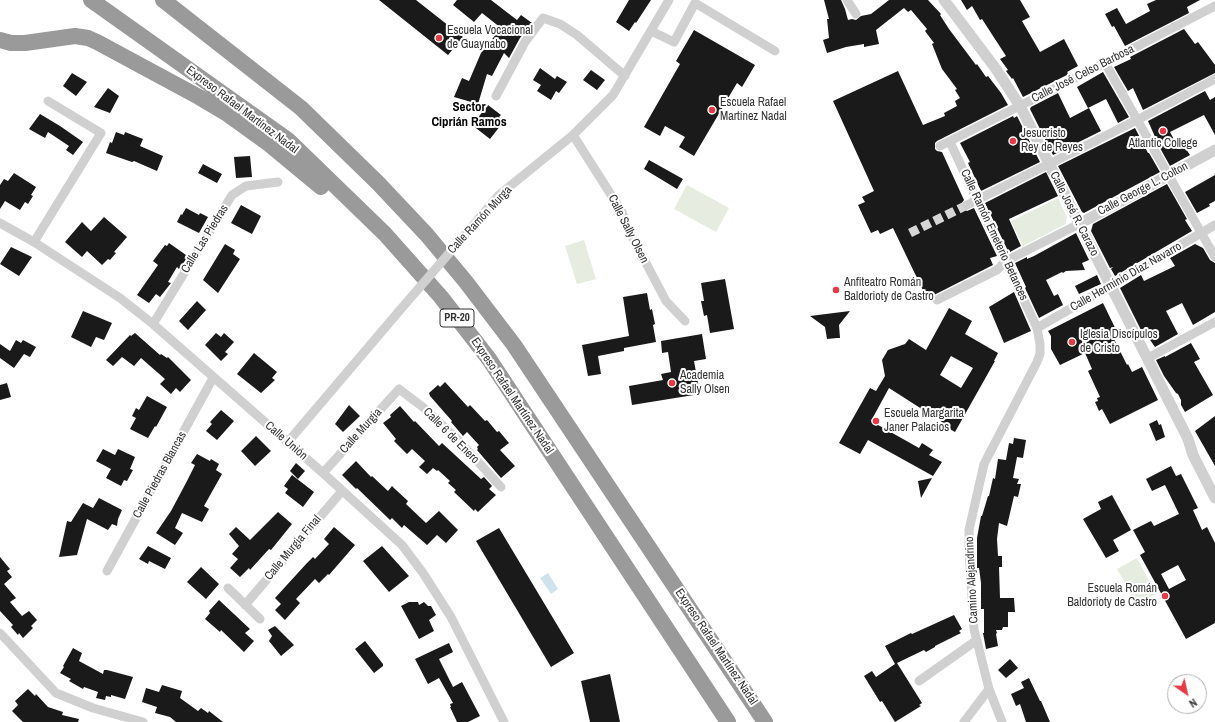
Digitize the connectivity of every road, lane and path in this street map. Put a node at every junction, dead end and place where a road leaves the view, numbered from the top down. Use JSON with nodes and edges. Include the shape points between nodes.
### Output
{"nodes":[{"id":1,"x":91,"y":0,"type":"edge"},
{"id":2,"x":163,"y":0,"type":"edge"},
{"id":3,"x":670,"y":0,"type":"edge"},
{"id":4,"x":847,"y":0,"type":"edge"},
{"id":5,"x":944,"y":0,"type":"edge"},
{"id":6,"x":1215,"y":6,"type":"edge"},
{"id":7,"x":856,"y":14,"type":"dead end"},
{"id":8,"x":651,"y":31,"type":"junction"},
{"id":9,"x":0,"y":40,"type":"edge"},
{"id":10,"x":775,"y":51,"type":"dead end"},
{"id":11,"x":1105,"y":63,"type":"junction"},
{"id":12,"x":625,"y":76,"type":"junction"},
{"id":13,"x":1215,"y":79,"type":"edge"},
{"id":14,"x":496,"y":96,"type":"dead end"},
{"id":15,"x":48,"y":101,"type":"dead end"},
{"id":16,"x":1020,"y":106,"type":"junction"},
{"id":17,"x":1137,"y":120,"type":"junction"},
{"id":18,"x":573,"y":135,"type":"junction"},
{"id":19,"x":950,"y":142,"type":"junction"},
{"id":20,"x":940,"y":146,"type":"dead end"},
{"id":21,"x":1215,"y":150,"type":"edge"},
{"id":22,"x":1049,"y":164,"type":"junction"},
{"id":23,"x":1169,"y":176,"type":"junction"},
{"id":24,"x":278,"y":182,"type":"dead end"},
{"id":25,"x":978,"y":200,"type":"junction"},
{"id":26,"x":967,"y":205,"type":"tunnel mouth"},
{"id":27,"x":0,"y":223,"type":"edge"},
{"id":28,"x":1079,"y":224,"type":"junction"},
{"id":29,"x":1215,"y":225,"type":"edge"},
{"id":30,"x":1201,"y":233,"type":"junction"},
{"id":31,"x":384,"y":234,"type":"junction"},
{"id":32,"x":34,"y":242,"type":"junction"},
{"id":33,"x":1215,"y":258,"type":"edge"},
{"id":34,"x":1006,"y":261,"type":"junction"},
{"id":35,"x":1111,"y":286,"type":"junction"},
{"id":36,"x":938,"y":300,"type":"dead end"},
{"id":37,"x":685,"y":321,"type":"dead end"},
{"id":38,"x":1215,"y":322,"type":"edge"},
{"id":39,"x":153,"y":324,"type":"junction"},
{"id":40,"x":1037,"y":328,"type":"junction"},
{"id":41,"x":1148,"y":358,"type":"junction"},
{"id":42,"x":213,"y":378,"type":"junction"},
{"id":43,"x":399,"y":388,"type":"joint"},
{"id":44,"x":1188,"y":439,"type":"junction"},
{"id":45,"x":287,"y":443,"type":"junction"},
{"id":46,"x":323,"y":473,"type":"junction"},
{"id":47,"x":1215,"y":481,"type":"edge"},
{"id":48,"x":501,"y":488,"type":"dead end"},
{"id":49,"x":342,"y":491,"type":"junction"},
{"id":50,"x":1215,"y":498,"type":"edge"},
{"id":51,"x":107,"y":571,"type":"dead end"},
{"id":52,"x":228,"y":588,"type":"dead end"},
{"id":53,"x":245,"y":605,"type":"junction"},
{"id":54,"x":260,"y":619,"type":"dead end"},
{"id":55,"x":0,"y":633,"type":"edge"},
{"id":56,"x":977,"y":640,"type":"junction"},
{"id":57,"x":919,"y":681,"type":"dead end"},
{"id":58,"x":989,"y":689,"type":"junction"},
{"id":59,"x":143,"y":722,"type":"edge"},
{"id":60,"x":504,"y":722,"type":"edge"},
{"id":61,"x":728,"y":722,"type":"edge"},
{"id":62,"x":765,"y":722,"type":"edge"},
{"id":63,"x":964,"y":722,"type":"edge"},
{"id":64,"x":1002,"y":722,"type":"edge"}],
"edges":[{"from":1,"to":31,"type":"highway","name":"Expreso Rafael Martínez Nadal","number":"PR-20","via":[[288,140]]},
{"from":2,"to":62,"type":"highway","name":"Expreso Rafael Martínez Nadal","number":"PR-20","via":[[301,108],[378,183],[461,276],[514,345]]},
{"from":3,"to":8,"type":"street","name":"Calle Ramón Murga"},
{"from":4,"to":7,"type":"street"},
{"from":5,"to":16,"type":"street","name":"Calle José R. Carazo","via":[[996,69]]},
{"from":6,"to":11,"type":"street","name":"Calle José Celso Barbosa"},
{"from":8,"to":10,"type":"street","via":[[674,42],[695,4]]},
{"from":8,"to":12,"type":"street","name":"Calle Ramón Murga"},
{"from":9,"to":31,"type":"highway","via":[[25,43],[75,36],[97,42],[226,113]]},
{"from":11,"to":16,"type":"street","name":"Calle José Celso Barbosa"},
{"from":11,"to":17,"type":"street"},
{"from":12,"to":14,"type":"street","via":[[577,35],[560,24],[543,18],[525,42]]},
{"from":12,"to":18,"type":"street","name":"Calle Ramón Murga","via":[[613,95]]},
{"from":13,"to":17,"type":"street"},
{"from":15,"to":32,"type":"street","via":[[100,133]]},
{"from":16,"to":19,"type":"street","name":"Calle José Celso Barbosa"},
{"from":16,"to":22,"type":"street","name":"Calle José R. Carazo"},
{"from":17,"to":22,"type":"street"},
{"from":17,"to":23,"type":"street"},
{"from":18,"to":37,"type":"street","name":"Calle Sally Olsen","via":[[622,212],[627,227],[666,301]]},
{"from":18,"to":45,"type":"street","name":"Calle Ramón Murga","bridge":true,"via":[[500,195]]},
{"from":19,"to":20,"type":"street","name":"Calle José Celso Barbosa"},
{"from":19,"to":25,"type":"street","name":"Calle Ramón Emeterio Betances"},
{"from":21,"to":23,"type":"street","name":"Calle George L. Colton"},
{"from":22,"to":25,"type":"street"},
{"from":22,"to":28,"type":"street","name":"Calle José R. Carazo"},
{"from":23,"to":28,"type":"street","name":"Calle George L. Colton"},
{"from":23,"to":30,"type":"street"},
{"from":24,"to":39,"type":"street","name":"Calle Las Piedras","via":[[246,186],[232,195]]},
{"from":25,"to":26,"type":"street"},
{"from":25,"to":34,"type":"street","name":"Calle Ramón Emeterio Betances"},
{"from":27,"to":32,"type":"street","name":"Calle Unión"},
{"from":28,"to":34,"type":"street","name":"Calle George L. Colton"},
{"from":28,"to":35,"type":"street","name":"Calle José R. Carazo"},
{"from":29,"to":30,"type":"street","name":"Calle Herminio Díaz Navarro"},
{"from":30,"to":33,"type":"street"},
{"from":30,"to":35,"type":"street","name":"Calle Herminio Díaz Navarro"},
{"from":31,"to":61,"type":"highway","name":"Expreso Rafael Martínez Nadal","number":"PR-20","via":[[441,297],[489,359]]},
{"from":32,"to":39,"type":"street","name":"Calle Unión","via":[[120,298]]},
{"from":34,"to":36,"type":"street","name":"Calle George L. Colton","via":[[997,270]]},
{"from":34,"to":40,"type":"street","name":"Calle Ramón Emeterio Betances"},
{"from":35,"to":40,"type":"street","name":"Calle Herminio Díaz Navarro"},
{"from":35,"to":41,"type":"street","name":"Calle José R. Carazo"},
{"from":38,"to":41,"type":"street"},
{"from":39,"to":42,"type":"street","name":"Calle Unión"},
{"from":40,"to":56,"type":"street","name":"Camino Alejandrino","via":[[1040,354],[984,464],[969,530]]},
{"from":41,"to":44,"type":"street","name":"Calle José R. Carazo"},
{"from":42,"to":45,"type":"street","name":"Calle Unión"},
{"from":42,"to":51,"type":"street","name":"Calle Piedras Blancas"},
{"from":43,"to":46,"type":"street","name":"Calle Murgia"},
{"from":43,"to":48,"type":"street","name":"Calle 6 de Enero","via":[[456,438]]},
{"from":44,"to":47,"type":"street","name":"Calle José R. Carazo","via":[[1199,452]]},
{"from":44,"to":50,"type":"street","name":"Calle José R. Carazo","via":[[1193,455]]},
{"from":45,"to":46,"type":"street","name":"Calle Unión"},
{"from":46,"to":49,"type":"street","name":"Calle Unión"},
{"from":49,"to":53,"type":"street","name":"Calle Murgia Final"},
{"from":49,"to":60,"type":"street","name":"Calle Unión","via":[[402,545],[423,573],[451,617]]},
{"from":52,"to":53,"type":"street"},
{"from":53,"to":54,"type":"street"},
{"from":55,"to":59,"type":"street","via":[[56,693],[93,708]]},
{"from":56,"to":57,"type":"street"},
{"from":56,"to":58,"type":"street","name":"Camino Alejandrino"},
{"from":58,"to":63,"type":"street"},
{"from":58,"to":64,"type":"street","name":"Camino Alejandrino"}]}
